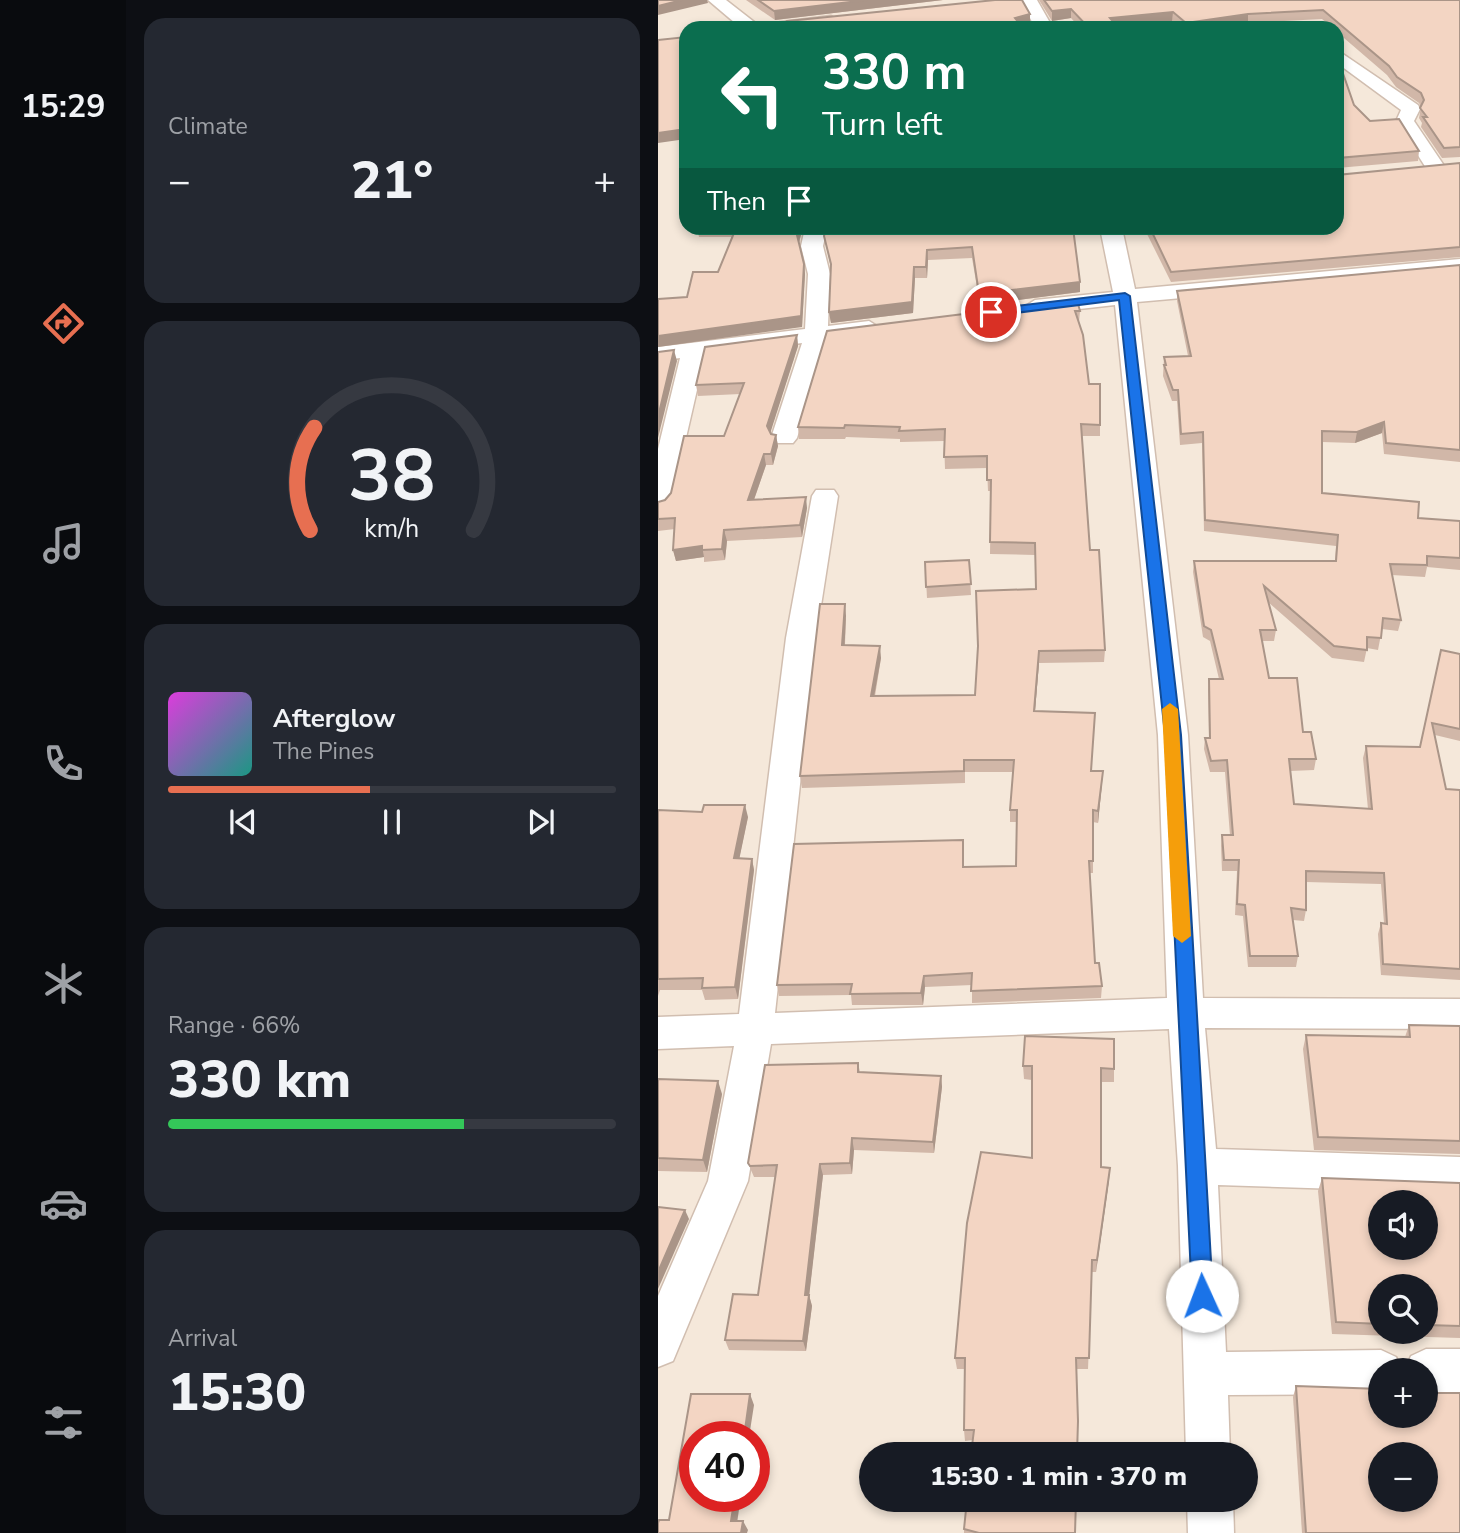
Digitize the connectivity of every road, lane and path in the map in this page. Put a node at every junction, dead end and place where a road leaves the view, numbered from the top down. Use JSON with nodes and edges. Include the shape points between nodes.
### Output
{"nodes":[{"id":1,"x":716,"y":0,"type":"edge"},
{"id":2,"x":1029,"y":0,"type":"edge"},
{"id":3,"x":848,"y":19,"type":"edge"},
{"id":4,"x":743,"y":21,"type":"edge"},
{"id":5,"x":830,"y":21,"type":"edge"},
{"id":6,"x":1040,"y":21,"type":"edge"},
{"id":7,"x":1344,"y":60,"type":"edge"},
{"id":8,"x":1460,"y":165,"type":"edge"},
{"id":9,"x":1435,"y":167,"type":"junction"},
{"id":10,"x":1410,"y":170,"type":"edge"},
{"id":11,"x":814,"y":235,"type":"edge"},
{"id":12,"x":1112,"y":235,"type":"edge"},
{"id":13,"x":1460,"y":266,"type":"edge"},
{"id":14,"x":1125,"y":296,"type":"junction"},
{"id":15,"x":1018,"y":309,"type":"edge"},
{"id":16,"x":897,"y":324,"type":"edge"},
{"id":17,"x":816,"y":335,"type":"junction"},
{"id":18,"x":694,"y":350,"type":"junction"},
{"id":19,"x":658,"y":354,"type":"edge"},
{"id":20,"x":784,"y":438,"type":"dead end"},
{"id":21,"x":825,"y":496,"type":"dead end"},
{"id":22,"x":658,"y":503,"type":"edge"},
{"id":23,"x":1186,"y":1013,"type":"junction"},
{"id":24,"x":1460,"y":1014,"type":"edge"},
{"id":25,"x":755,"y":1031,"type":"junction"},
{"id":26,"x":658,"y":1033,"type":"edge"},
{"id":27,"x":1198,"y":1166,"type":"junction"},
{"id":28,"x":1460,"y":1175,"type":"edge"},
{"id":29,"x":658,"y":1346,"type":"edge"},
{"id":30,"x":1438,"y":1371,"type":"edge"},
{"id":31,"x":1460,"y":1371,"type":"edge"},
{"id":32,"x":1368,"y":1372,"type":"edge"},
{"id":33,"x":1205,"y":1374,"type":"junction"},
{"id":34,"x":1208,"y":1442,"type":"edge"},
{"id":35,"x":1210,"y":1512,"type":"edge"},
{"id":36,"x":1211,"y":1533,"type":"edge"}],
"edges":[{"from":1,"to":4,"type":"street"},
{"from":2,"to":6,"type":"street"},
{"from":3,"to":5,"type":"street"},
{"from":7,"to":9,"type":"street","via":[[1411,109],[1405,121]]},
{"from":8,"to":9,"type":"street"},
{"from":9,"to":10,"type":"street"},
{"from":11,"to":17,"type":"street","via":[[812,246],[819,274]]},
{"from":12,"to":14,"type":"street"},
{"from":13,"to":14,"type":"street"},
{"from":14,"to":15,"type":"street"},
{"from":14,"to":23,"type":"street","via":[[1173,735]]},
{"from":16,"to":17,"type":"street"},
{"from":17,"to":18,"type":"street"},
{"from":17,"to":20,"type":"street"},
{"from":18,"to":19,"type":"street"},
{"from":18,"to":22,"type":"street"},
{"from":21,"to":25,"type":"street","via":[[801,638]]},
{"from":23,"to":24,"type":"street"},
{"from":23,"to":25,"type":"street"},
{"from":23,"to":27,"type":"street"},
{"from":25,"to":26,"type":"street"},
{"from":25,"to":29,"type":"street","via":[[728,1181]]},
{"from":27,"to":28,"type":"street"},
{"from":27,"to":33,"type":"street"},
{"from":30,"to":31,"type":"street"},
{"from":32,"to":33,"type":"street"},
{"from":33,"to":34,"type":"street"},
{"from":35,"to":36,"type":"street"}]}
